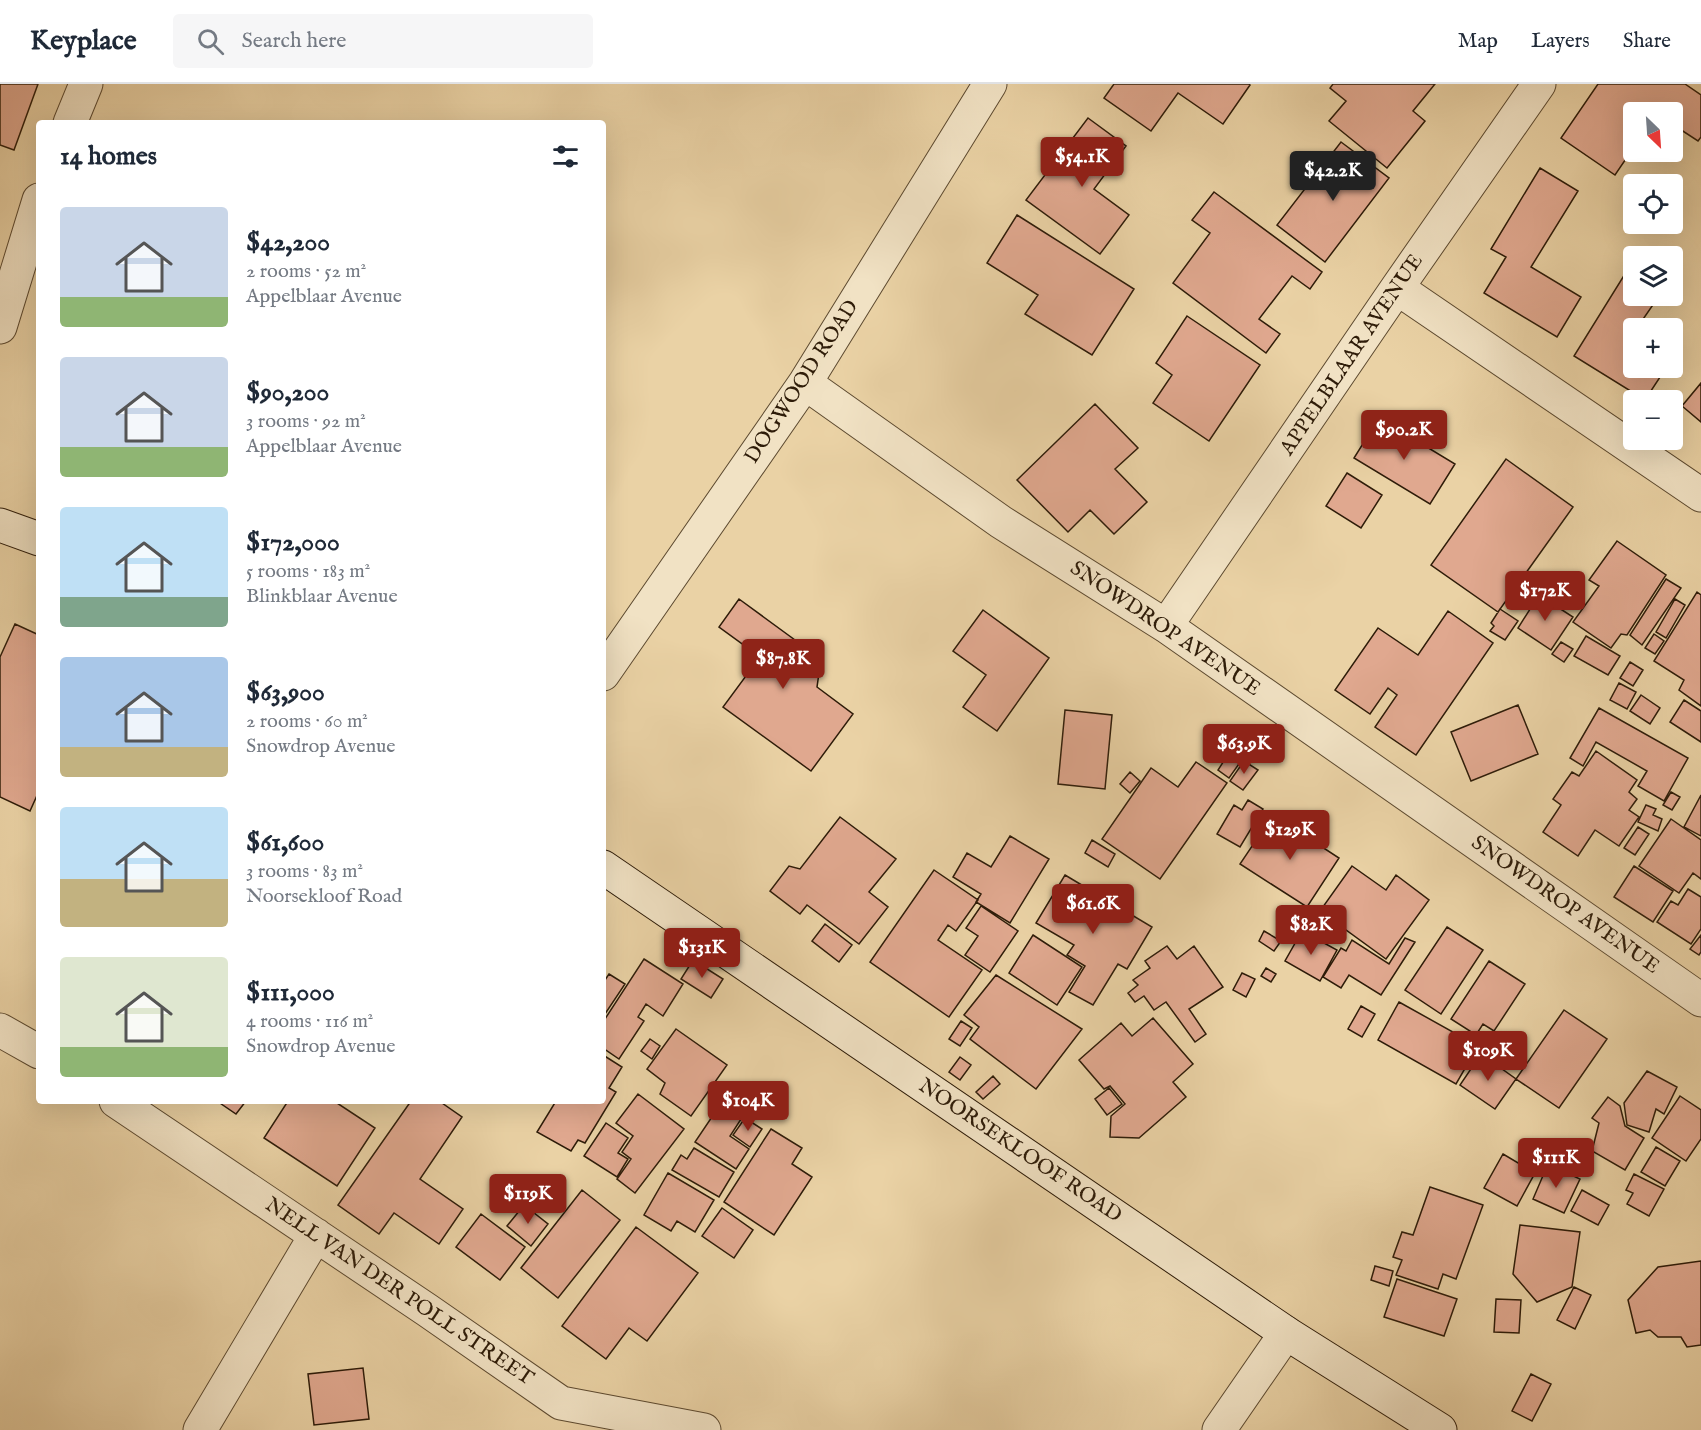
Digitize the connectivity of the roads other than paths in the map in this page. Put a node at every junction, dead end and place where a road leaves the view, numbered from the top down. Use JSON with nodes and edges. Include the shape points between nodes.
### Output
{"nodes":[{"id":1,"x":86,"y":84,"type":"edge"},
{"id":2,"x":1539,"y":84,"type":"edge"},
{"id":3,"x":979,"y":88,"type":"edge"},
{"id":4,"x":71,"y":120,"type":"edge"},
{"id":5,"x":36,"y":210,"type":"edge"},
{"id":6,"x":1397,"y":288,"type":"junction"},
{"id":7,"x":0,"y":327,"type":"edge"},
{"id":8,"x":805,"y":383,"type":"junction"},
{"id":9,"x":1701,"y":495,"type":"edge"},
{"id":10,"x":0,"y":525,"type":"edge"},
{"id":11,"x":36,"y":538,"type":"edge"},
{"id":12,"x":1166,"y":626,"type":"junction"},
{"id":13,"x":606,"y":670,"type":"edge"},
{"id":14,"x":606,"y":869,"type":"edge"},
{"id":15,"x":1701,"y":1000,"type":"edge"},
{"id":16,"x":0,"y":1030,"type":"edge"},
{"id":17,"x":36,"y":1050,"type":"edge"},
{"id":18,"x":120,"y":1104,"type":"edge"},
{"id":19,"x":316,"y":1235,"type":"junction"},
{"id":20,"x":1286,"y":1333,"type":"junction"},
{"id":21,"x":200,"y":1430,"type":"edge"},
{"id":22,"x":704,"y":1430,"type":"edge"},
{"id":23,"x":1218,"y":1430,"type":"edge"},
{"id":24,"x":1440,"y":1430,"type":"edge"}],
"edges":[{"from":1,"to":4,"type":"street"},
{"from":2,"to":6,"type":"street","name":"APPELBLAAR AVENUE"},
{"from":3,"to":8,"type":"street","name":"DOGWOOD ROAD"},
{"from":5,"to":7,"type":"street"},
{"from":6,"to":9,"type":"street"},
{"from":6,"to":12,"type":"street","name":"APPELBLAAR AVENUE"},
{"from":8,"to":12,"type":"street","name":"SNOWDROP AVENUE","via":[[1001,522]]},
{"from":8,"to":13,"type":"street","name":"DOGWOOD ROAD"},
{"from":10,"to":11,"type":"street"},
{"from":12,"to":15,"type":"street","name":"SNOWDROP AVENUE"},
{"from":14,"to":20,"type":"street","name":"NOORSEKLOOF ROAD"},
{"from":16,"to":17,"type":"street"},
{"from":18,"to":19,"type":"street","name":"NELL VAN DER POLL STREET"},
{"from":19,"to":21,"type":"street"},
{"from":19,"to":22,"type":"street","name":"NELL VAN DER POLL STREET","via":[[561,1403]]},
{"from":20,"to":23,"type":"street"},
{"from":20,"to":24,"type":"street","name":"NOORSEKLOOF ROAD"}]}
